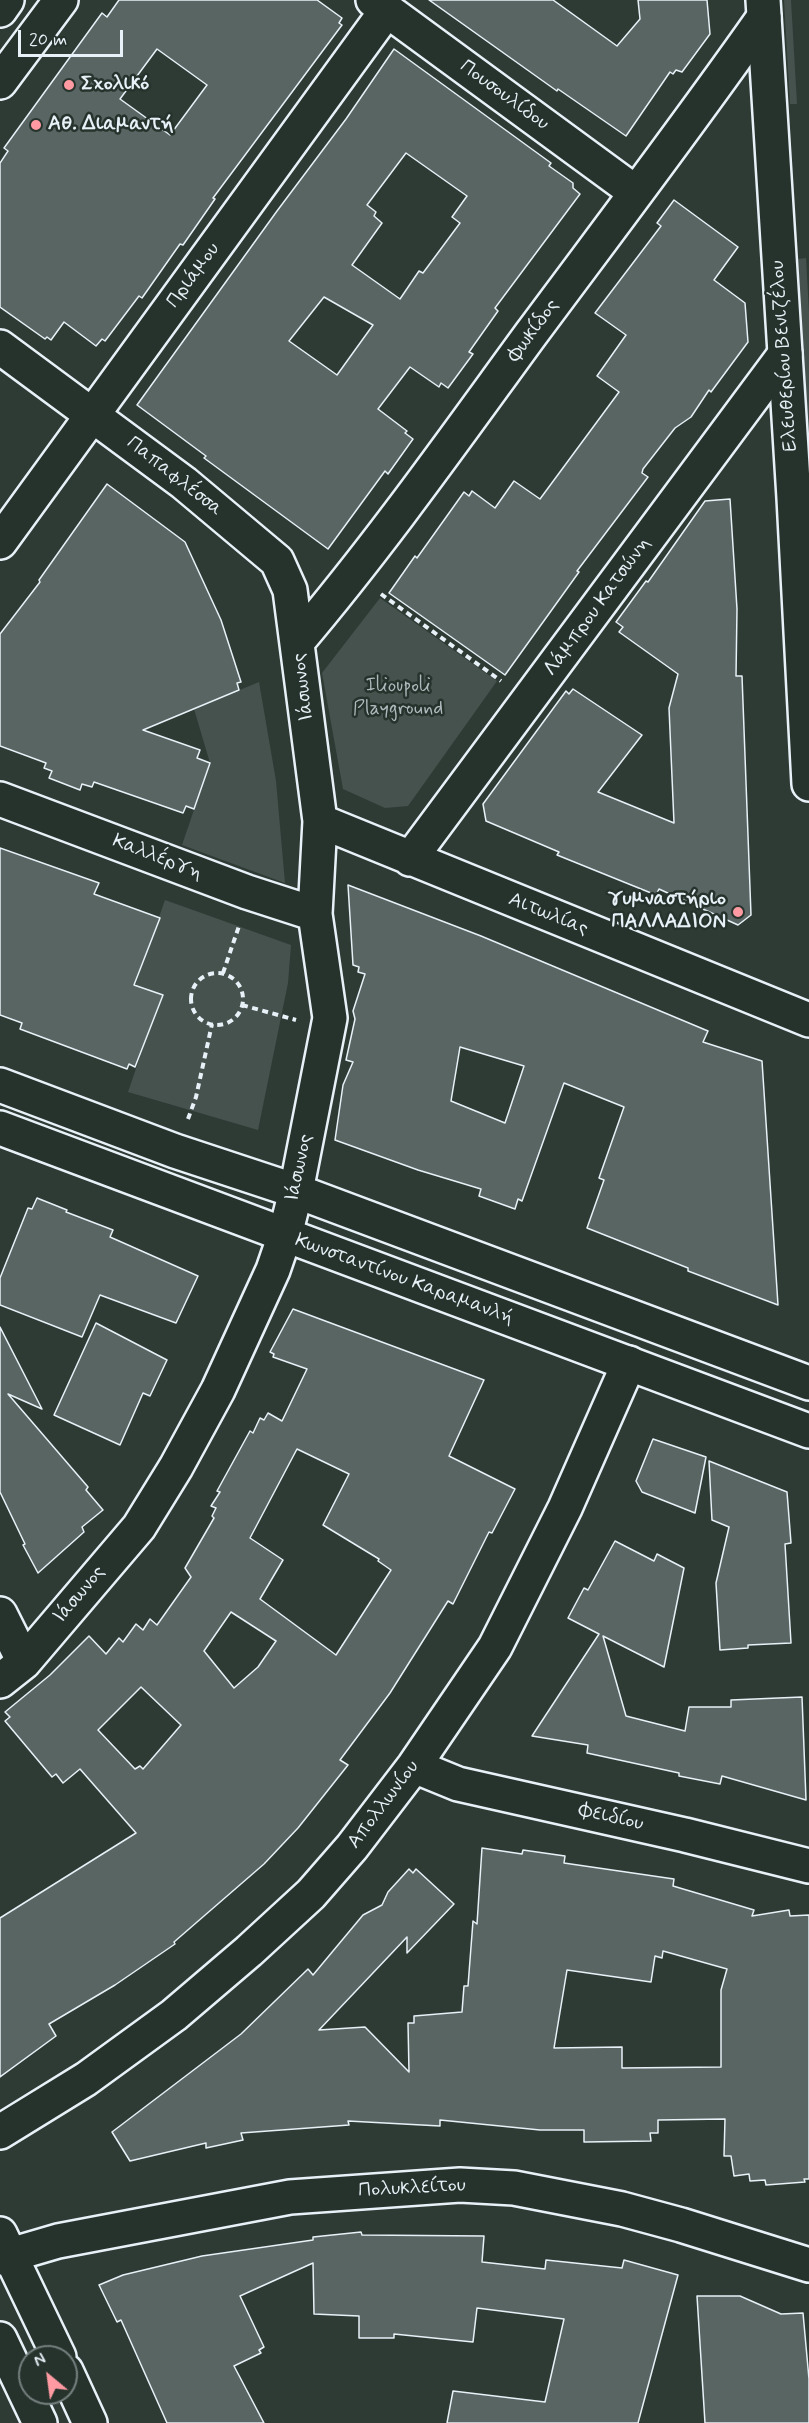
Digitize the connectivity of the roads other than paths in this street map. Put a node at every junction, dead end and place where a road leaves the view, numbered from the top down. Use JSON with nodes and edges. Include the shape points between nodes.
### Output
{"nodes":[{"id":1,"x":8,"y":0,"type":"edge"},
{"id":2,"x":61,"y":0,"type":"edge"},
{"id":3,"x":380,"y":5,"type":"edge"},
{"id":4,"x":764,"y":8,"type":"edge"},
{"id":5,"x":0,"y":10,"type":"edge"},
{"id":6,"x":0,"y":82,"type":"edge"},
{"id":7,"x":635,"y":192,"type":"junction"},
{"id":8,"x":0,"y":348,"type":"edge"},
{"id":9,"x":784,"y":354,"type":"junction"},
{"id":10,"x":93,"y":415,"type":"junction"},
{"id":11,"x":0,"y":542,"type":"edge"},
{"id":12,"x":298,"y":641,"type":"junction"},
{"id":13,"x":809,"y":784,"type":"edge"},
{"id":14,"x":0,"y":799,"type":"edge"},
{"id":15,"x":320,"y":821,"type":"junction"},
{"id":16,"x":410,"y":859,"type":"junction"},
{"id":17,"x":315,"y":914,"type":"junction"},
{"id":18,"x":809,"y":1020,"type":"edge"},
{"id":19,"x":0,"y":1085,"type":"edge"},
{"id":20,"x":0,"y":1128,"type":"edge"},
{"id":21,"x":296,"y":1191,"type":"junction"},
{"id":22,"x":285,"y":1235,"type":"junction"},
{"id":23,"x":629,"y":1363,"type":"junction"},
{"id":24,"x":809,"y":1383,"type":"edge"},
{"id":25,"x":809,"y":1431,"type":"edge"},
{"id":26,"x":0,"y":1614,"type":"edge"},
{"id":27,"x":12,"y":1672,"type":"edge"},
{"id":28,"x":414,"y":1766,"type":"junction"},
{"id":29,"x":809,"y":1866,"type":"edge"},
{"id":30,"x":0,"y":2132,"type":"edge"},
{"id":31,"x":3,"y":2249,"type":"edge"},
{"id":32,"x":809,"y":2265,"type":"edge"},
{"id":33,"x":0,"y":2339,"type":"edge"},
{"id":34,"x":53,"y":2345,"type":"edge"},
{"id":35,"x":78,"y":2398,"type":"edge"},
{"id":36,"x":40,"y":2423,"type":"edge"},
{"id":37,"x":90,"y":2423,"type":"edge"}],
"edges":[{"from":1,"to":5,"type":"street"},
{"from":2,"to":6,"type":"street"},
{"from":3,"to":7,"type":"street","name":"Πουσουλίδου"},
{"from":3,"to":10,"type":"street","name":"Πριάμου"},
{"from":4,"to":7,"type":"street","name":"Φωκίδος","via":[[702,106]]},
{"from":4,"to":9,"type":"street","name":"Ελευθερίου Βενιζέλου"},
{"from":7,"to":12,"type":"street","name":"Φωκίδος","via":[[356,572]]},
{"from":8,"to":10,"type":"street","name":"Παπαφλέσσα"},
{"from":9,"to":13,"type":"street","name":"Ελευθερίου Βενιζέλου"},
{"from":9,"to":16,"type":"street","name":"Λάμπρου Κατσώνη"},
{"from":10,"to":11,"type":"street","name":"Πριάμου"},
{"from":10,"to":12,"type":"street","name":"Παπαφλέσσα","via":[[184,483],[277,561],[290,590]]},
{"from":12,"to":15,"type":"street","name":"Ιάσωνος"},
{"from":14,"to":17,"type":"street","name":"Καλλέργη"},
{"from":15,"to":16,"type":"street","name":"Αιτωλίας"},
{"from":15,"to":17,"type":"street","name":"Ιάσωνος"},
{"from":16,"to":18,"type":"street","name":"Αιτωλίας"},
{"from":17,"to":21,"type":"street","name":"Ιάσωνος","via":[[330,1018]]},
{"from":19,"to":21,"type":"street","via":[[175,1151]]},
{"from":20,"to":22,"type":"street","name":"Κωνσταντίνου Καραμανλή"},
{"from":21,"to":22,"type":"street","name":"Ιάσωνος"},
{"from":21,"to":24,"type":"street"},
{"from":22,"to":23,"type":"street","name":"Κωνσταντίνου Καραμανλή"},
{"from":22,"to":27,"type":"street","name":"Ιάσωνος","via":[[218,1390],[139,1527]]},
{"from":23,"to":25,"type":"street","name":"Κωνσταντίνου Καραμανλή"},
{"from":23,"to":28,"type":"street","name":"Απολλωνίου","via":[[565,1508],[495,1647]]},
{"from":26,"to":27,"type":"street"},
{"from":28,"to":29,"type":"street","name":"Φειδίου","via":[[458,1784]]},
{"from":28,"to":30,"type":"street","name":"Απολλωνίου","via":[[318,1887],[249,1951],[174,2015],[86,2079]]},
{"from":31,"to":32,"type":"street","name":"Πολυκλείτου","via":[[290,2197],[460,2185],[514,2188],[622,2209]]},
{"from":31,"to":34,"type":"street"},
{"from":33,"to":36,"type":"street"},
{"from":35,"to":37,"type":"street"}]}
